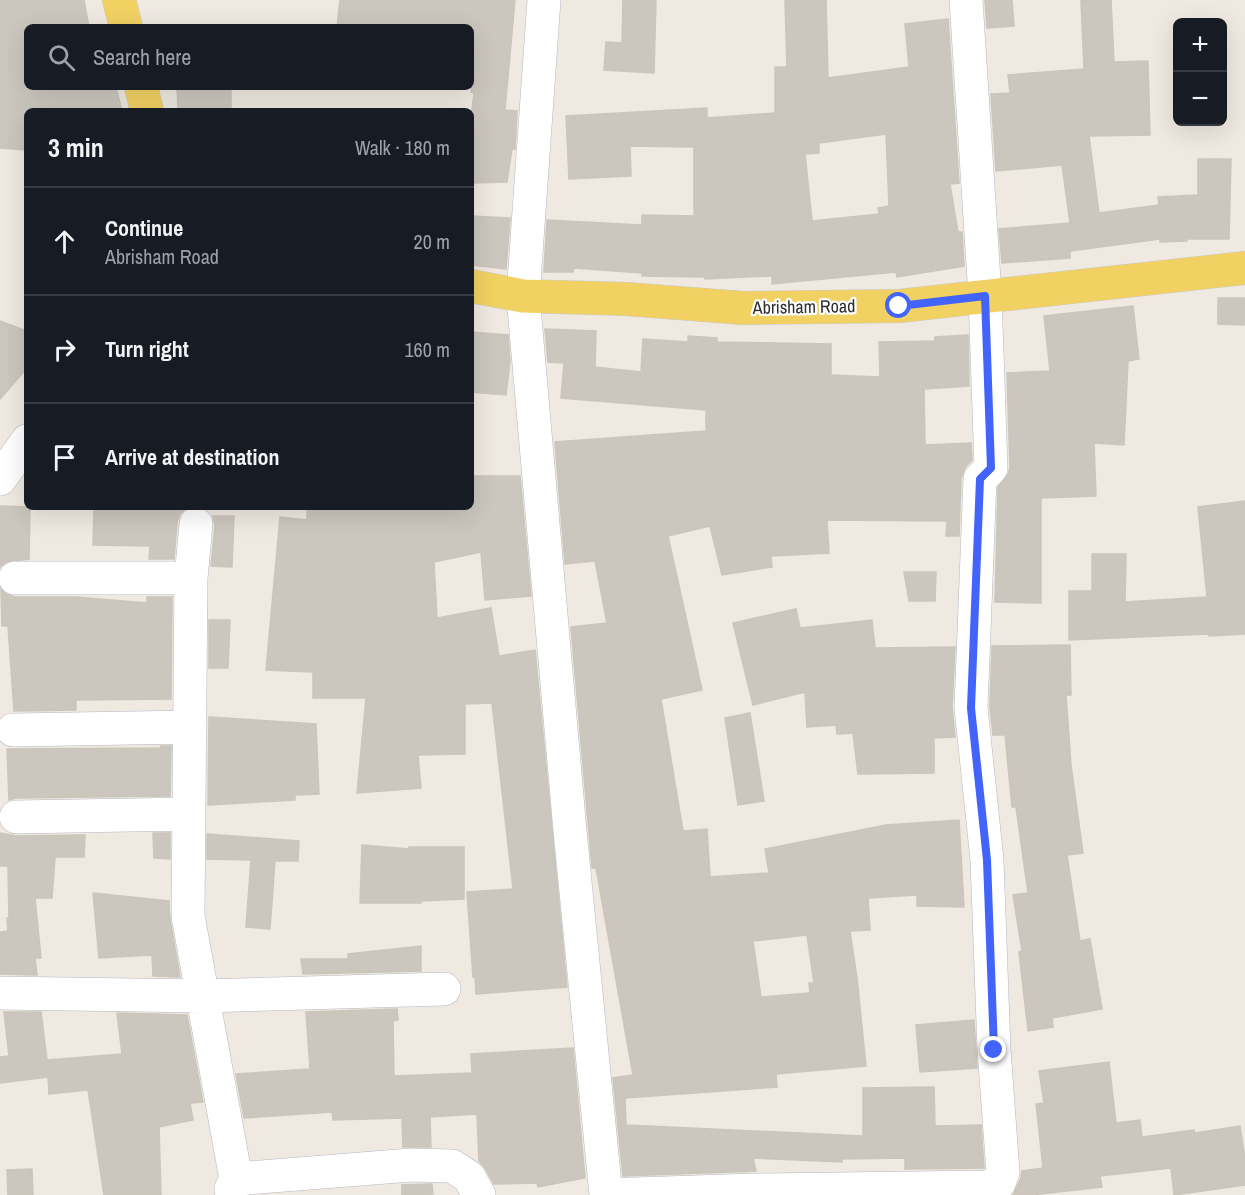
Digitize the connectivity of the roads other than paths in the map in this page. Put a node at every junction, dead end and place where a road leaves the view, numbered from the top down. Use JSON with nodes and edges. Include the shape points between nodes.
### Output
{"nodes":[{"id":1,"x":119,"y":0,"type":"edge"},
{"id":2,"x":544,"y":0,"type":"edge"},
{"id":3,"x":966,"y":0,"type":"edge"},
{"id":4,"x":125,"y":24,"type":"edge"},
{"id":5,"x":142,"y":90,"type":"edge"},
{"id":6,"x":146,"y":108,"type":"edge"},
{"id":7,"x":1245,"y":268,"type":"edge"},
{"id":8,"x":474,"y":287,"type":"edge"},
{"id":9,"x":523,"y":296,"type":"junction"},
{"id":10,"x":985,"y":296,"type":"junction"},
{"id":11,"x":24,"y":445,"type":"edge"},
{"id":12,"x":0,"y":479,"type":"edge"},
{"id":13,"x":196,"y":524,"type":"dead end"},
{"id":14,"x":15,"y":578,"type":"dead end"},
{"id":15,"x":191,"y":578,"type":"junction"},
{"id":16,"x":190,"y":727,"type":"junction"},
{"id":17,"x":13,"y":730,"type":"dead end"},
{"id":18,"x":189,"y":814,"type":"junction"},
{"id":19,"x":16,"y":817,"type":"dead end"},
{"id":20,"x":444,"y":989,"type":"dead end"},
{"id":21,"x":0,"y":993,"type":"edge"},
{"id":22,"x":203,"y":996,"type":"junction"},
{"id":23,"x":234,"y":1187,"type":"edge"},
{"id":24,"x":479,"y":1195,"type":"edge"},
{"id":25,"x":606,"y":1195,"type":"edge"}],
"edges":[{"from":1,"to":4,"type":"main road"},
{"from":2,"to":9,"type":"street"},
{"from":3,"to":10,"type":"street"},
{"from":5,"to":6,"type":"main road"},
{"from":7,"to":10,"type":"main road","name":"Abrisham Road"},
{"from":8,"to":9,"type":"main road","name":"Abrisham Road"},
{"from":9,"to":10,"type":"main road","name":"Abrisham Road","via":[[626,298],[743,308],[899,306]]},
{"from":9,"to":25,"type":"street"},
{"from":10,"to":25,"type":"street","via":[[991,468],[980,479],[971,708],[987,860],[1003,1172],[999,1183],[987,1187]]},
{"from":11,"to":12,"type":"street"},
{"from":13,"to":15,"type":"street"},
{"from":14,"to":15,"type":"street"},
{"from":15,"to":16,"type":"street"},
{"from":16,"to":17,"type":"street"},
{"from":16,"to":18,"type":"street"},
{"from":18,"to":19,"type":"street"},
{"from":18,"to":22,"type":"street","via":[[188,916]]},
{"from":20,"to":22,"type":"street"},
{"from":21,"to":22,"type":"street"},
{"from":22,"to":23,"type":"street"},
{"from":23,"to":24,"type":"street","via":[[411,1165],[452,1166],[469,1177]]}]}
